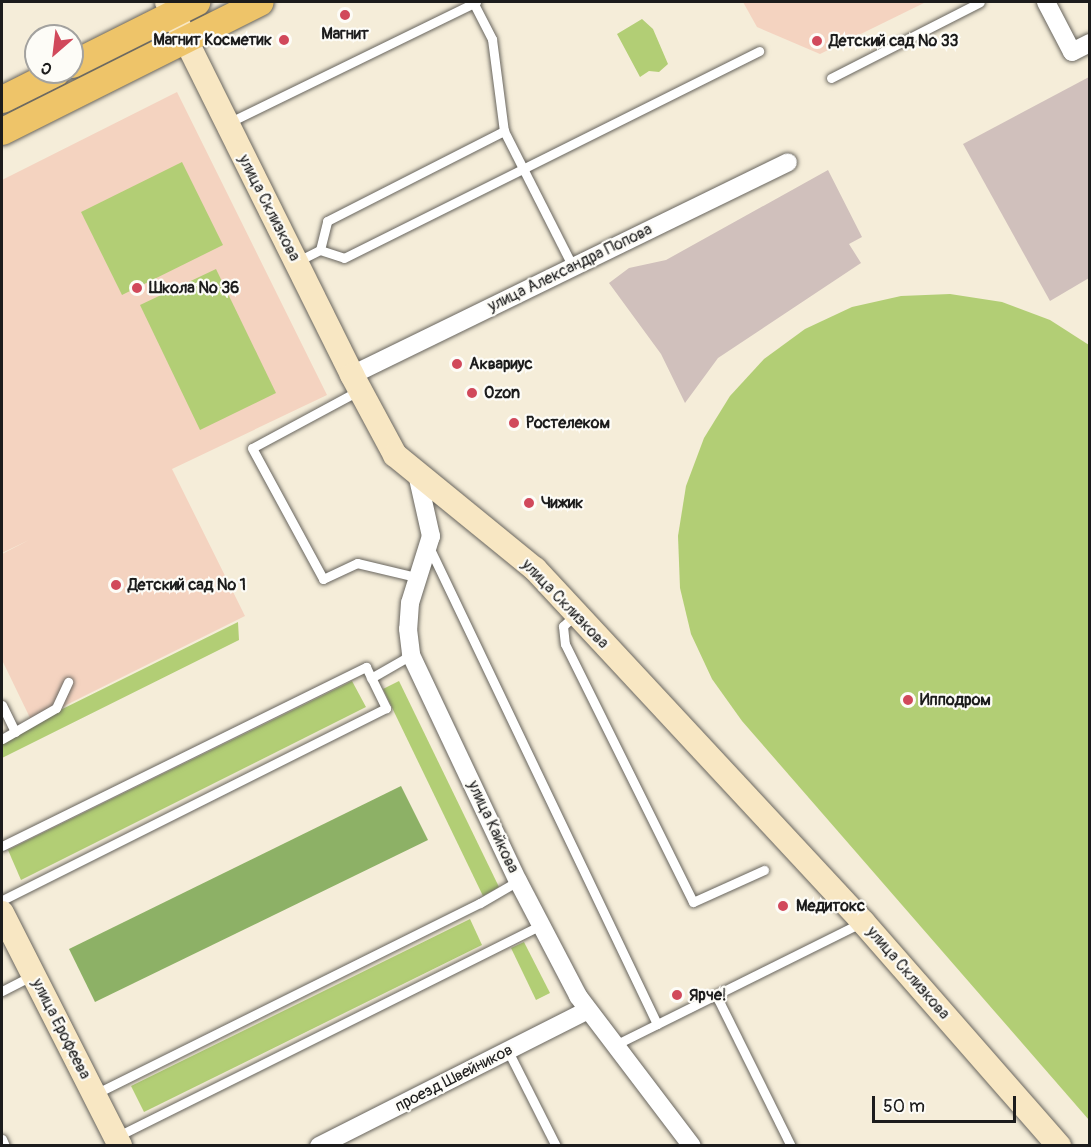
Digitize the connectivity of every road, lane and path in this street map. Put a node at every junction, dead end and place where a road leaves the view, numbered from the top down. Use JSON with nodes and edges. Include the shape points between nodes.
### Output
{"nodes":[{"id":1,"x":260,"y":2,"type":"edge"},
{"id":2,"x":474,"y":2,"type":"edge"},
{"id":3,"x":980,"y":2,"type":"edge"},
{"id":4,"x":1046,"y":2,"type":"edge"},
{"id":5,"x":179,"y":5,"type":"edge"},
{"id":6,"x":186,"y":39,"type":"junction"},
{"id":7,"x":1089,"y":43,"type":"edge"},
{"id":8,"x":759,"y":51,"type":"dead end"},
{"id":9,"x":84,"y":57,"type":"edge"},
{"id":10,"x":831,"y":78,"type":"dead end"},
{"id":11,"x":32,"y":84,"type":"edge"},
{"id":12,"x":2,"y":99,"type":"edge"},
{"id":13,"x":227,"y":124,"type":"junction"},
{"id":14,"x":2,"y":131,"type":"edge"},
{"id":15,"x":504,"y":131,"type":"junction"},
{"id":16,"x":788,"y":162,"type":"dead end"},
{"id":17,"x":523,"y":168,"type":"junction"},
{"id":18,"x":320,"y":250,"type":"junction"},
{"id":19,"x":296,"y":262,"type":"junction"},
{"id":20,"x":573,"y":267,"type":"junction"},
{"id":21,"x":356,"y":382,"type":"junction"},
{"id":22,"x":417,"y":474,"type":"junction"},
{"id":23,"x":429,"y":547,"type":"junction"},
{"id":24,"x":416,"y":577,"type":"junction"},
{"id":25,"x":576,"y":614,"type":"junction"},
{"id":26,"x":411,"y":655,"type":"junction"},
{"id":27,"x":371,"y":678,"type":"junction"},
{"id":28,"x":68,"y":682,"type":"dead end"},
{"id":29,"x":2,"y":705,"type":"edge"},
{"id":30,"x":15,"y":732,"type":"junction"},
{"id":31,"x":2,"y":739,"type":"edge"},
{"id":32,"x":2,"y":846,"type":"edge"},
{"id":33,"x":764,"y":870,"type":"dead end"},
{"id":34,"x":519,"y":881,"type":"junction"},
{"id":35,"x":2,"y":900,"type":"edge"},
{"id":36,"x":2,"y":913,"type":"edge"},
{"id":37,"x":863,"y":922,"type":"junction"},
{"id":38,"x":541,"y":925,"type":"junction"},
{"id":39,"x":33,"y":975,"type":"junction"},
{"id":40,"x":2,"y":991,"type":"edge"},
{"id":41,"x":716,"y":995,"type":"junction"},
{"id":42,"x":588,"y":1010,"type":"junction"},
{"id":43,"x":657,"y":1024,"type":"junction"},
{"id":44,"x":615,"y":1046,"type":"junction"},
{"id":45,"x":508,"y":1050,"type":"junction"},
{"id":46,"x":94,"y":1095,"type":"junction"},
{"id":47,"x":2,"y":1139,"type":"edge"},
{"id":48,"x":118,"y":1141,"type":"edge"},
{"id":49,"x":323,"y":1145,"type":"edge"},
{"id":50,"x":5,"y":1146,"type":"edge"},
{"id":51,"x":556,"y":1146,"type":"edge"},
{"id":52,"x":692,"y":1146,"type":"edge"},
{"id":53,"x":791,"y":1146,"type":"edge"},
{"id":54,"x":1059,"y":1146,"type":"edge"}],
"edges":[{"from":1,"to":6,"type":"main road"},
{"from":2,"to":13,"type":"lane"},
{"from":2,"to":15,"type":"lane","via":[[492,39]]},
{"from":3,"to":10,"type":"lane"},
{"from":4,"to":7,"type":"street","via":[[1072,52]]},
{"from":5,"to":6,"type":"street","name":"улица Склизкова"},
{"from":5,"to":9,"type":"main road"},
{"from":6,"to":13,"type":"street","name":"улица Склизкова"},
{"from":6,"to":14,"type":"main road"},
{"from":8,"to":17,"type":"lane"},
{"from":11,"to":12,"type":"main road"},
{"from":13,"to":19,"type":"street","name":"улица Склизкова"},
{"from":15,"to":17,"type":"lane"},
{"from":15,"to":18,"type":"lane","via":[[327,221]]},
{"from":16,"to":20,"type":"street","name":"улица Александра Попова"},
{"from":17,"to":18,"type":"lane","via":[[344,258]]},
{"from":17,"to":20,"type":"lane"},
{"from":18,"to":19,"type":"lane"},
{"from":19,"to":21,"type":"street","name":"улица Склизкова"},
{"from":20,"to":21,"type":"street","name":"улица Александра Попова"},
{"from":21,"to":22,"type":"street","name":"улица Склизкова","via":[[388,446]]},
{"from":21,"to":24,"type":"lane","via":[[252,448],[323,579],[357,563]]},
{"from":22,"to":23,"type":"street","name":"улица Кайкова","via":[[430,525]]},
{"from":22,"to":25,"type":"street","name":"улица Склизкова","via":[[535,569]]},
{"from":23,"to":24,"type":"street","name":"улица Кайкова"},
{"from":23,"to":43,"type":"lane"},
{"from":24,"to":26,"type":"street","name":"улица Кайкова","via":[[408,616]]},
{"from":25,"to":33,"type":"lane","via":[[563,626],[565,644],[693,902]]},
{"from":25,"to":37,"type":"street","name":"улица Склизкова"},
{"from":26,"to":27,"type":"lane"},
{"from":26,"to":34,"type":"street","name":"улица Кайкова"},
{"from":27,"to":32,"type":"lane","via":[[366,667]]},
{"from":27,"to":35,"type":"lane","via":[[386,708]]},
{"from":28,"to":30,"type":"lane","via":[[56,708]]},
{"from":29,"to":30,"type":"lane"},
{"from":30,"to":31,"type":"lane"},
{"from":34,"to":38,"type":"street","name":"улица Кайкова"},
{"from":34,"to":46,"type":"lane"},
{"from":36,"to":39,"type":"street","name":"улица Ерофеева"},
{"from":37,"to":41,"type":"lane"},
{"from":37,"to":54,"type":"street","name":"улица Склизкова"},
{"from":38,"to":42,"type":"street","name":"улица Кайкова"},
{"from":38,"to":48,"type":"lane"},
{"from":39,"to":40,"type":"lane"},
{"from":39,"to":46,"type":"street","name":"улица Ерофеева"},
{"from":41,"to":43,"type":"lane"},
{"from":41,"to":53,"type":"lane"},
{"from":42,"to":44,"type":"street","name":"улица Кайкова"},
{"from":42,"to":45,"type":"street","name":"проезд Швейников"},
{"from":43,"to":44,"type":"lane"},
{"from":44,"to":52,"type":"street","name":"улица Кайкова"},
{"from":45,"to":49,"type":"street","name":"проезд Швейников"},
{"from":45,"to":51,"type":"lane"},
{"from":46,"to":48,"type":"street","name":"улица Ерофеева"},
{"from":47,"to":50,"type":"lane"}]}
